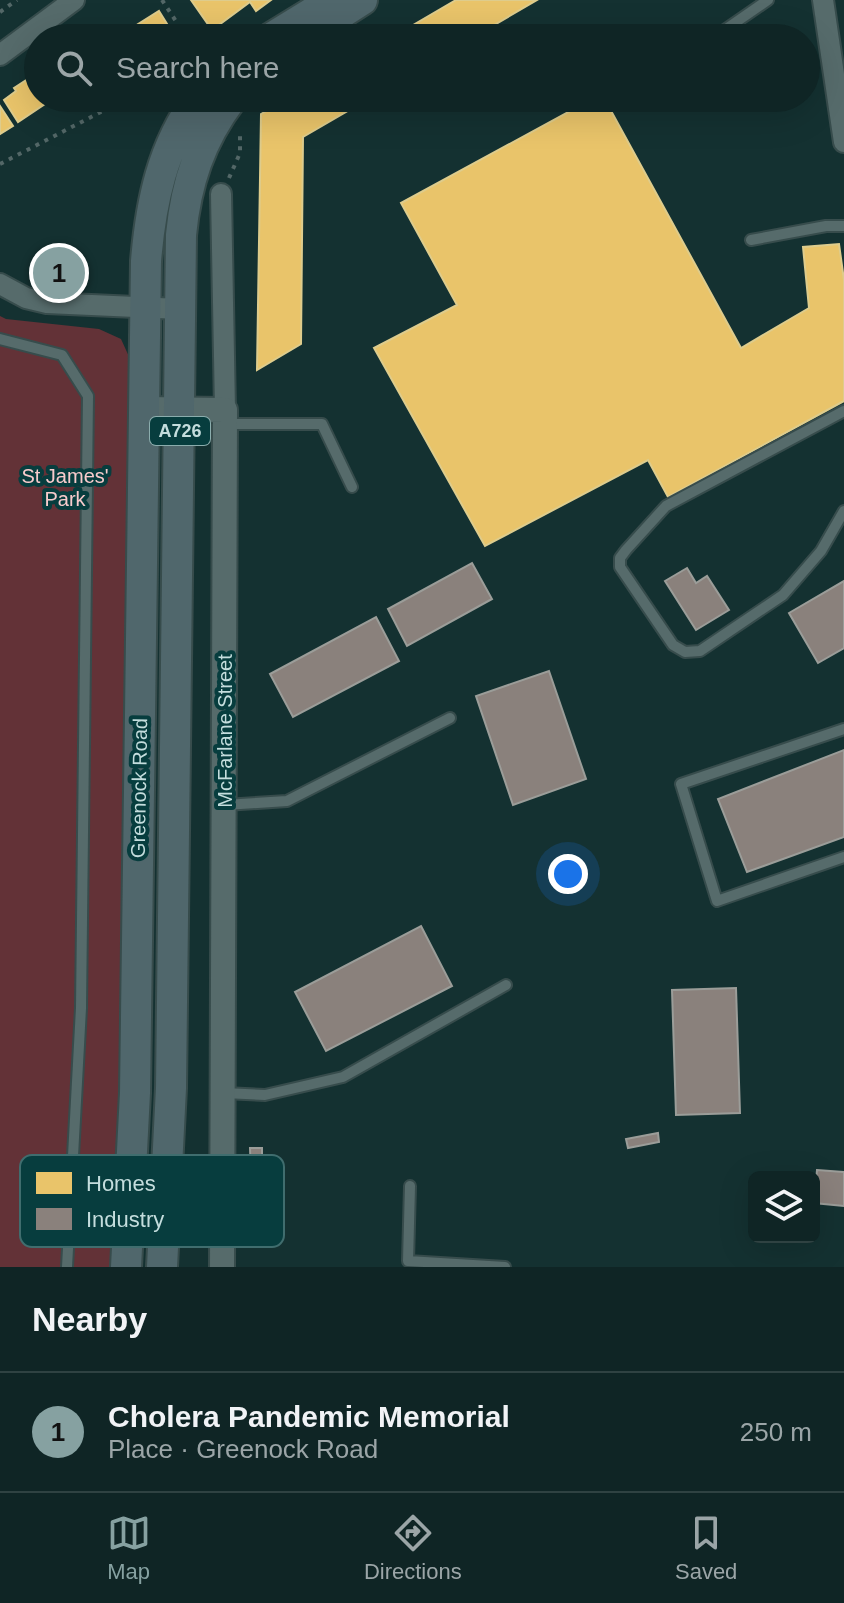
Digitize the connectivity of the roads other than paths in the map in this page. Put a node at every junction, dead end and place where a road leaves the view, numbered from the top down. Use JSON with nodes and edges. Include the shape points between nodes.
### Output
{"nodes":[{"id":1,"x":74,"y":0,"type":"edge"},
{"id":2,"x":333,"y":0,"type":"edge"},
{"id":3,"x":362,"y":0,"type":"edge"},
{"id":4,"x":768,"y":0,"type":"edge"},
{"id":5,"x":823,"y":0,"type":"edge"},
{"id":6,"x":42,"y":24,"type":"edge"},
{"id":7,"x":294,"y":24,"type":"edge"},
{"id":8,"x":324,"y":24,"type":"edge"},
{"id":9,"x":733,"y":24,"type":"edge"},
{"id":10,"x":24,"y":37,"type":"edge"},
{"id":11,"x":0,"y":55,"type":"edge"},
{"id":12,"x":838,"y":59,"type":"edge"},
{"id":13,"x":189,"y":112,"type":"edge"},
{"id":14,"x":236,"y":112,"type":"edge"},
{"id":15,"x":844,"y":142,"type":"edge"},
{"id":16,"x":221,"y":194,"type":"road end"},
{"id":17,"x":844,"y":226,"type":"edge"},
{"id":18,"x":751,"y":240,"type":"dead end"},
{"id":19,"x":0,"y":284,"type":"edge"},
{"id":20,"x":144,"y":309,"type":"junction"},
{"id":21,"x":180,"y":309,"type":"junction"},
{"id":22,"x":0,"y":339,"type":"edge"},
{"id":23,"x":143,"y":409,"type":"junction"},
{"id":24,"x":181,"y":411,"type":"junction"},
{"id":25,"x":844,"y":411,"type":"edge"},
{"id":26,"x":225,"y":417,"type":"junction"},
{"id":27,"x":352,"y":487,"type":"dead end"},
{"id":28,"x":844,"y":511,"type":"edge"},
{"id":29,"x":450,"y":718,"type":"dead end"},
{"id":30,"x":844,"y":729,"type":"edge"},
{"id":31,"x":225,"y":805,"type":"junction"},
{"id":32,"x":844,"y":857,"type":"edge"},
{"id":33,"x":506,"y":985,"type":"dead end"},
{"id":34,"x":224,"y":1093,"type":"junction"},
{"id":35,"x":73,"y":1155,"type":"edge"},
{"id":36,"x":132,"y":1155,"type":"edge"},
{"id":37,"x":168,"y":1155,"type":"edge"},
{"id":38,"x":223,"y":1155,"type":"edge"},
{"id":39,"x":410,"y":1186,"type":"dead end"},
{"id":40,"x":68,"y":1247,"type":"edge"},
{"id":41,"x":127,"y":1247,"type":"edge"},
{"id":42,"x":163,"y":1247,"type":"edge"},
{"id":43,"x":222,"y":1247,"type":"edge"},
{"id":44,"x":67,"y":1267,"type":"edge"},
{"id":45,"x":126,"y":1267,"type":"edge"},
{"id":46,"x":162,"y":1267,"type":"edge"},
{"id":47,"x":222,"y":1267,"type":"edge"},
{"id":48,"x":505,"y":1267,"type":"edge"}],
"edges":[{"from":1,"to":6,"type":"street"},
{"from":2,"to":7,"type":"main road"},
{"from":3,"to":8,"type":"main road"},
{"from":4,"to":9,"type":"lane"},
{"from":5,"to":12,"type":"street"},
{"from":10,"to":11,"type":"street"},
{"from":12,"to":15,"type":"street"},
{"from":13,"to":20,"type":"main road","name":"Greenock Road","number":"A726","via":[[173,139],[156,188]]},
{"from":14,"to":21,"type":"main road","name":"Greenock Road","number":"A726","via":[[201,146],[188,185]]},
{"from":16,"to":26,"type":"street","name":"McFarlane Street"},
{"from":17,"to":18,"type":"lane"},
{"from":19,"to":20,"type":"street","via":[[47,303]]},
{"from":20,"to":21,"type":"street"},
{"from":20,"to":23,"type":"main road","name":"Greenock Road","number":"A726"},
{"from":21,"to":24,"type":"main road","name":"Greenock Road","number":"A726"},
{"from":22,"to":35,"type":"lane","via":[[62,355],[88,396],[81,1008]]},
{"from":23,"to":24,"type":"street"},
{"from":23,"to":36,"type":"main road","name":"Greenock Road","number":"A726"},
{"from":24,"to":26,"type":"street"},
{"from":24,"to":37,"type":"main road","name":"Greenock Road","number":"A726"},
{"from":25,"to":28,"type":"lane","via":[[666,506],[626,550],[620,567],[673,645],[685,652],[700,651],[783,595],[821,551]]},
{"from":26,"to":27,"type":"lane","via":[[322,424]]},
{"from":26,"to":31,"type":"street","name":"McFarlane Street"},
{"from":29,"to":31,"type":"lane","via":[[287,801]]},
{"from":30,"to":32,"type":"lane","via":[[681,784],[717,901]]},
{"from":31,"to":34,"type":"street","name":"McFarlane Street"},
{"from":33,"to":34,"type":"lane","via":[[343,1077],[265,1095]]},
{"from":34,"to":38,"type":"street","name":"McFarlane Street"},
{"from":39,"to":48,"type":"lane","via":[[408,1261]]},
{"from":40,"to":44,"type":"lane"},
{"from":41,"to":45,"type":"main road","name":"Greenock Road","number":"A726"},
{"from":42,"to":46,"type":"main road","name":"Greenock Road","number":"A726"},
{"from":43,"to":47,"type":"street","name":"McFarlane Street"}]}
